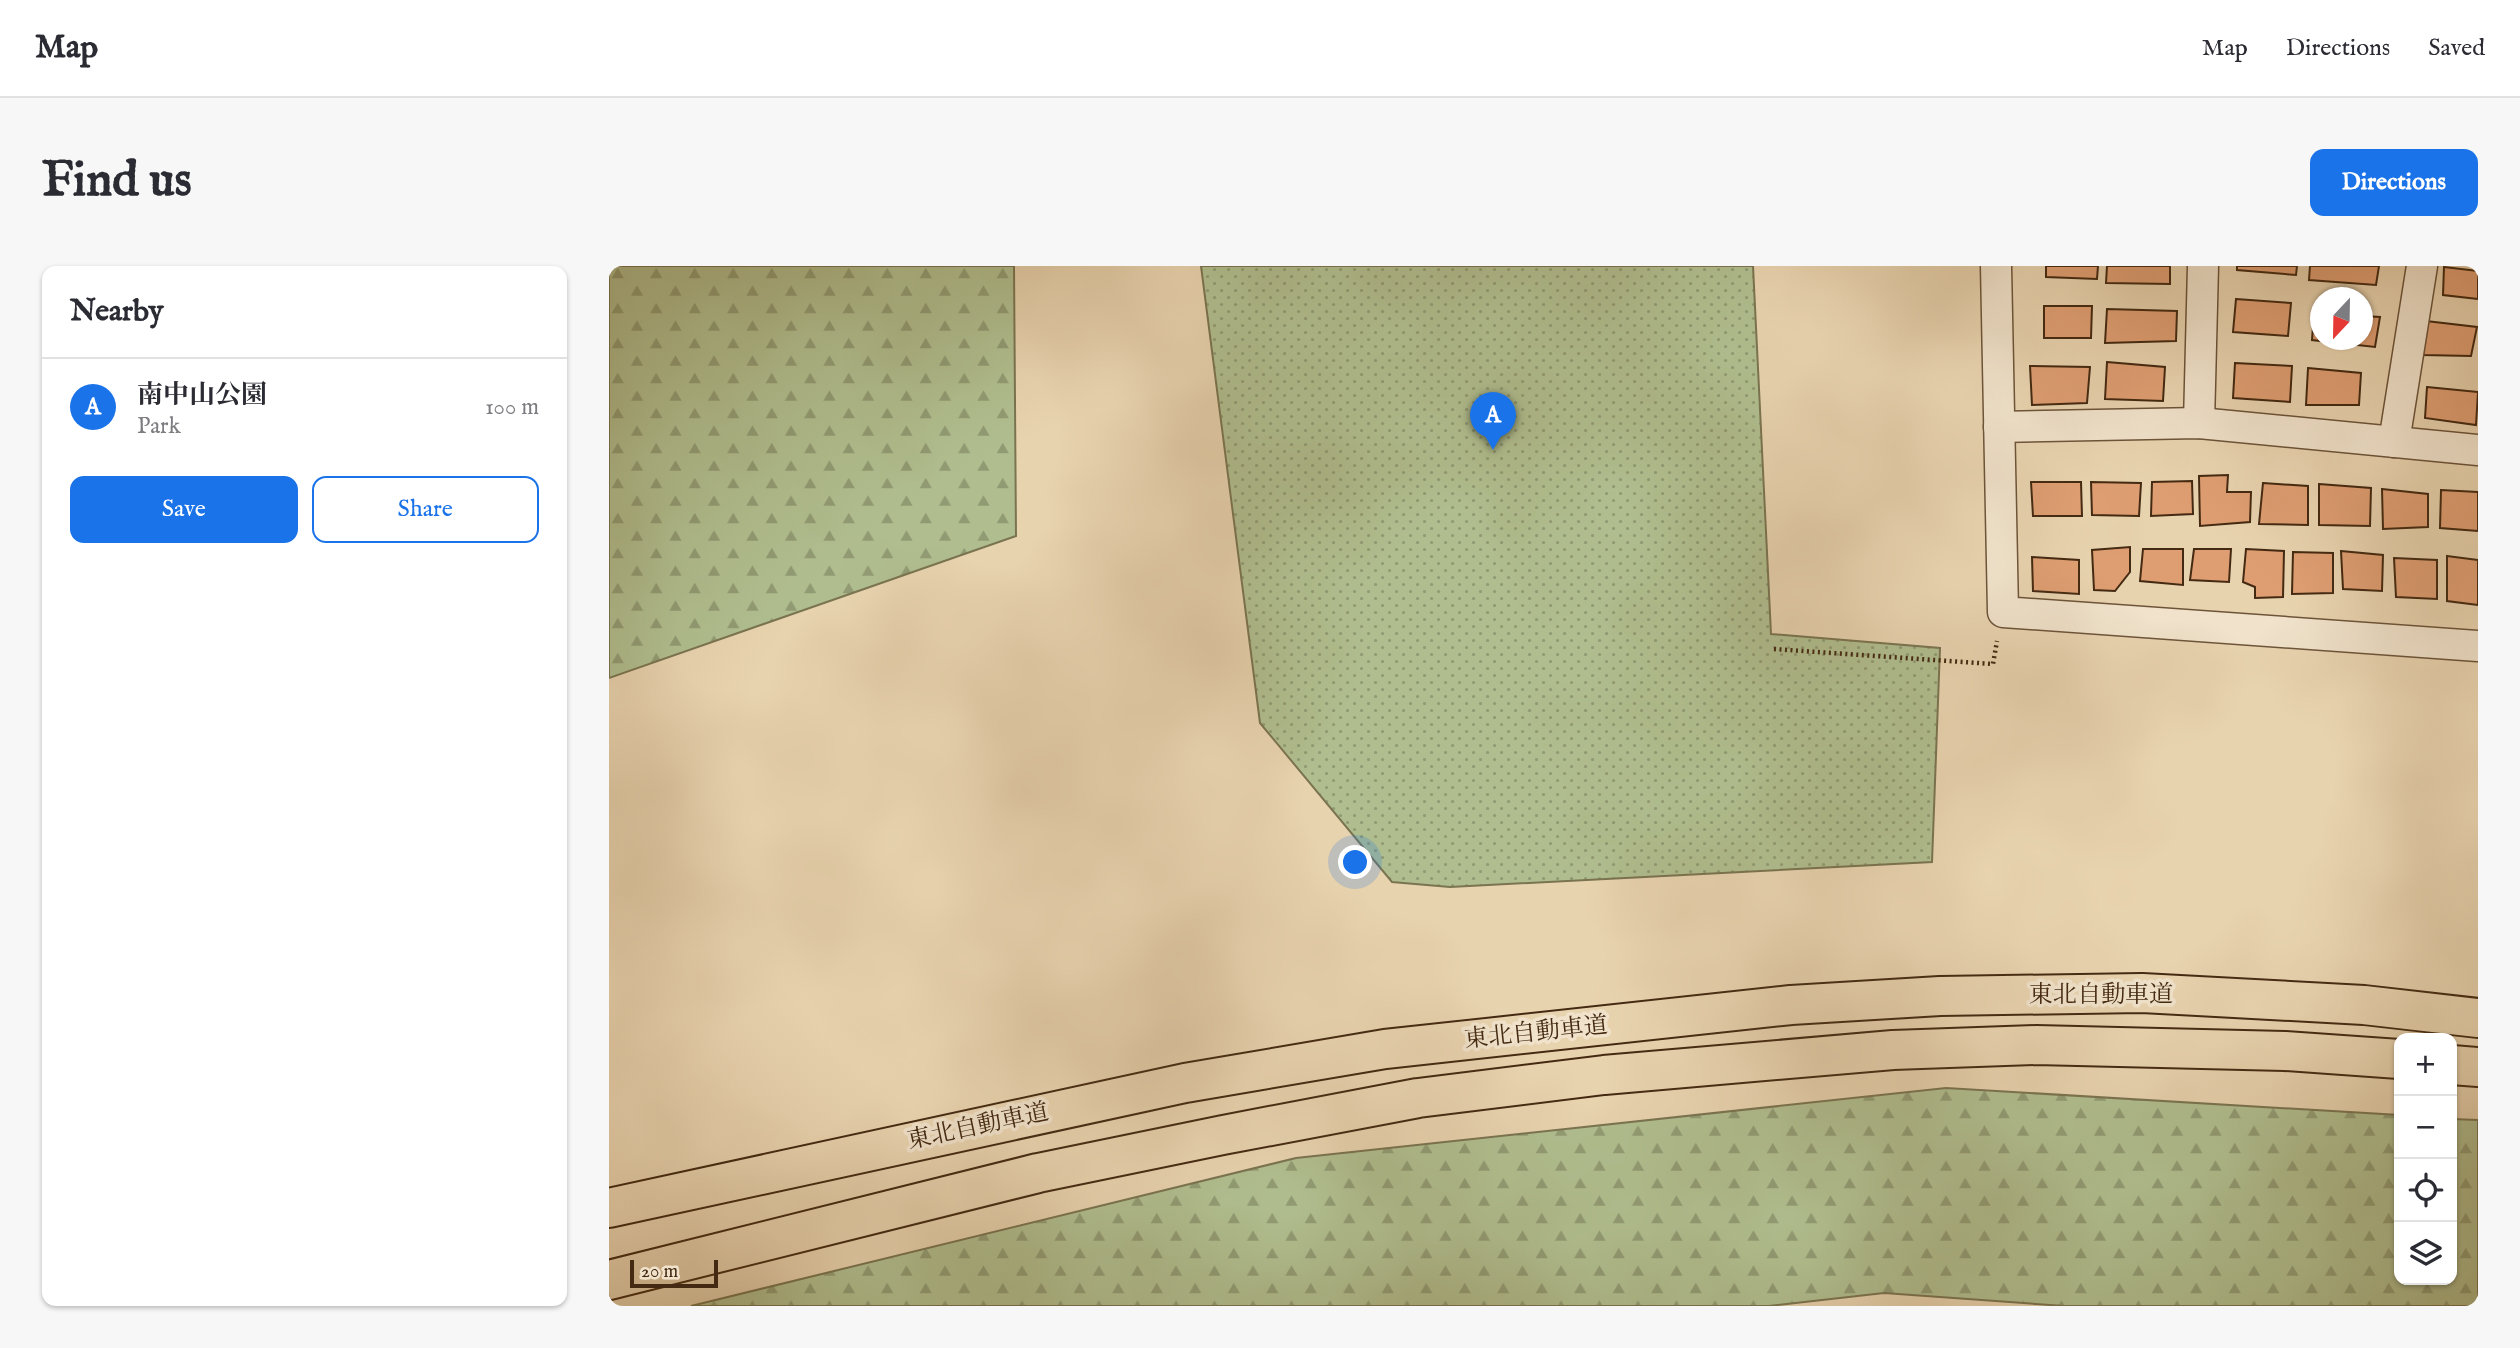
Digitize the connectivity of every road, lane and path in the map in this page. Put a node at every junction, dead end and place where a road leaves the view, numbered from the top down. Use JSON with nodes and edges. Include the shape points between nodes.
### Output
{"nodes":[{"id":1,"x":1996,"y":266,"type":"edge"},
{"id":2,"x":2203,"y":266,"type":"edge"},
{"id":3,"x":2422,"y":266,"type":"edge"},
{"id":4,"x":2199,"y":423,"type":"junction"},
{"id":5,"x":1999,"y":427,"type":"junction"},
{"id":6,"x":2394,"y":442,"type":"junction"},
{"id":7,"x":2478,"y":450,"type":"edge"},
{"id":8,"x":2003,"y":612,"type":"junction"},
{"id":9,"x":2478,"y":646,"type":"edge"},
{"id":10,"x":1774,"y":649,"type":"dead end"},
{"id":11,"x":2478,"y":1017,"type":"edge"},
{"id":12,"x":2394,"y":1059,"type":"edge"},
{"id":13,"x":2457,"y":1065,"type":"edge"},
{"id":14,"x":2478,"y":1067,"type":"edge"},
{"id":15,"x":609,"y":1208,"type":"edge"},
{"id":16,"x":613,"y":1279,"type":"edge"}],
"edges":[{"from":1,"to":5,"type":"street"},
{"from":2,"to":4,"type":"street"},
{"from":3,"to":6,"type":"street"},
{"from":4,"to":5,"type":"street"},
{"from":4,"to":6,"type":"street"},
{"from":5,"to":8,"type":"street"},
{"from":6,"to":7,"type":"street"},
{"from":8,"to":9,"type":"street"},
{"from":8,"to":10,"type":"path","via":[[1993,664]]},
{"from":11,"to":15,"type":"highway","name":"東北自動車道","via":[[2364,1005],[2142,993],[1940,996],[1763,1008],[1385,1049],[1185,1083]]},
{"from":12,"to":16,"type":"highway","name":"東北自動車道","via":[[2036,1045],[1893,1050],[1604,1075],[1418,1098],[1038,1173]]},
{"from":13,"to":14,"type":"highway"}]}
